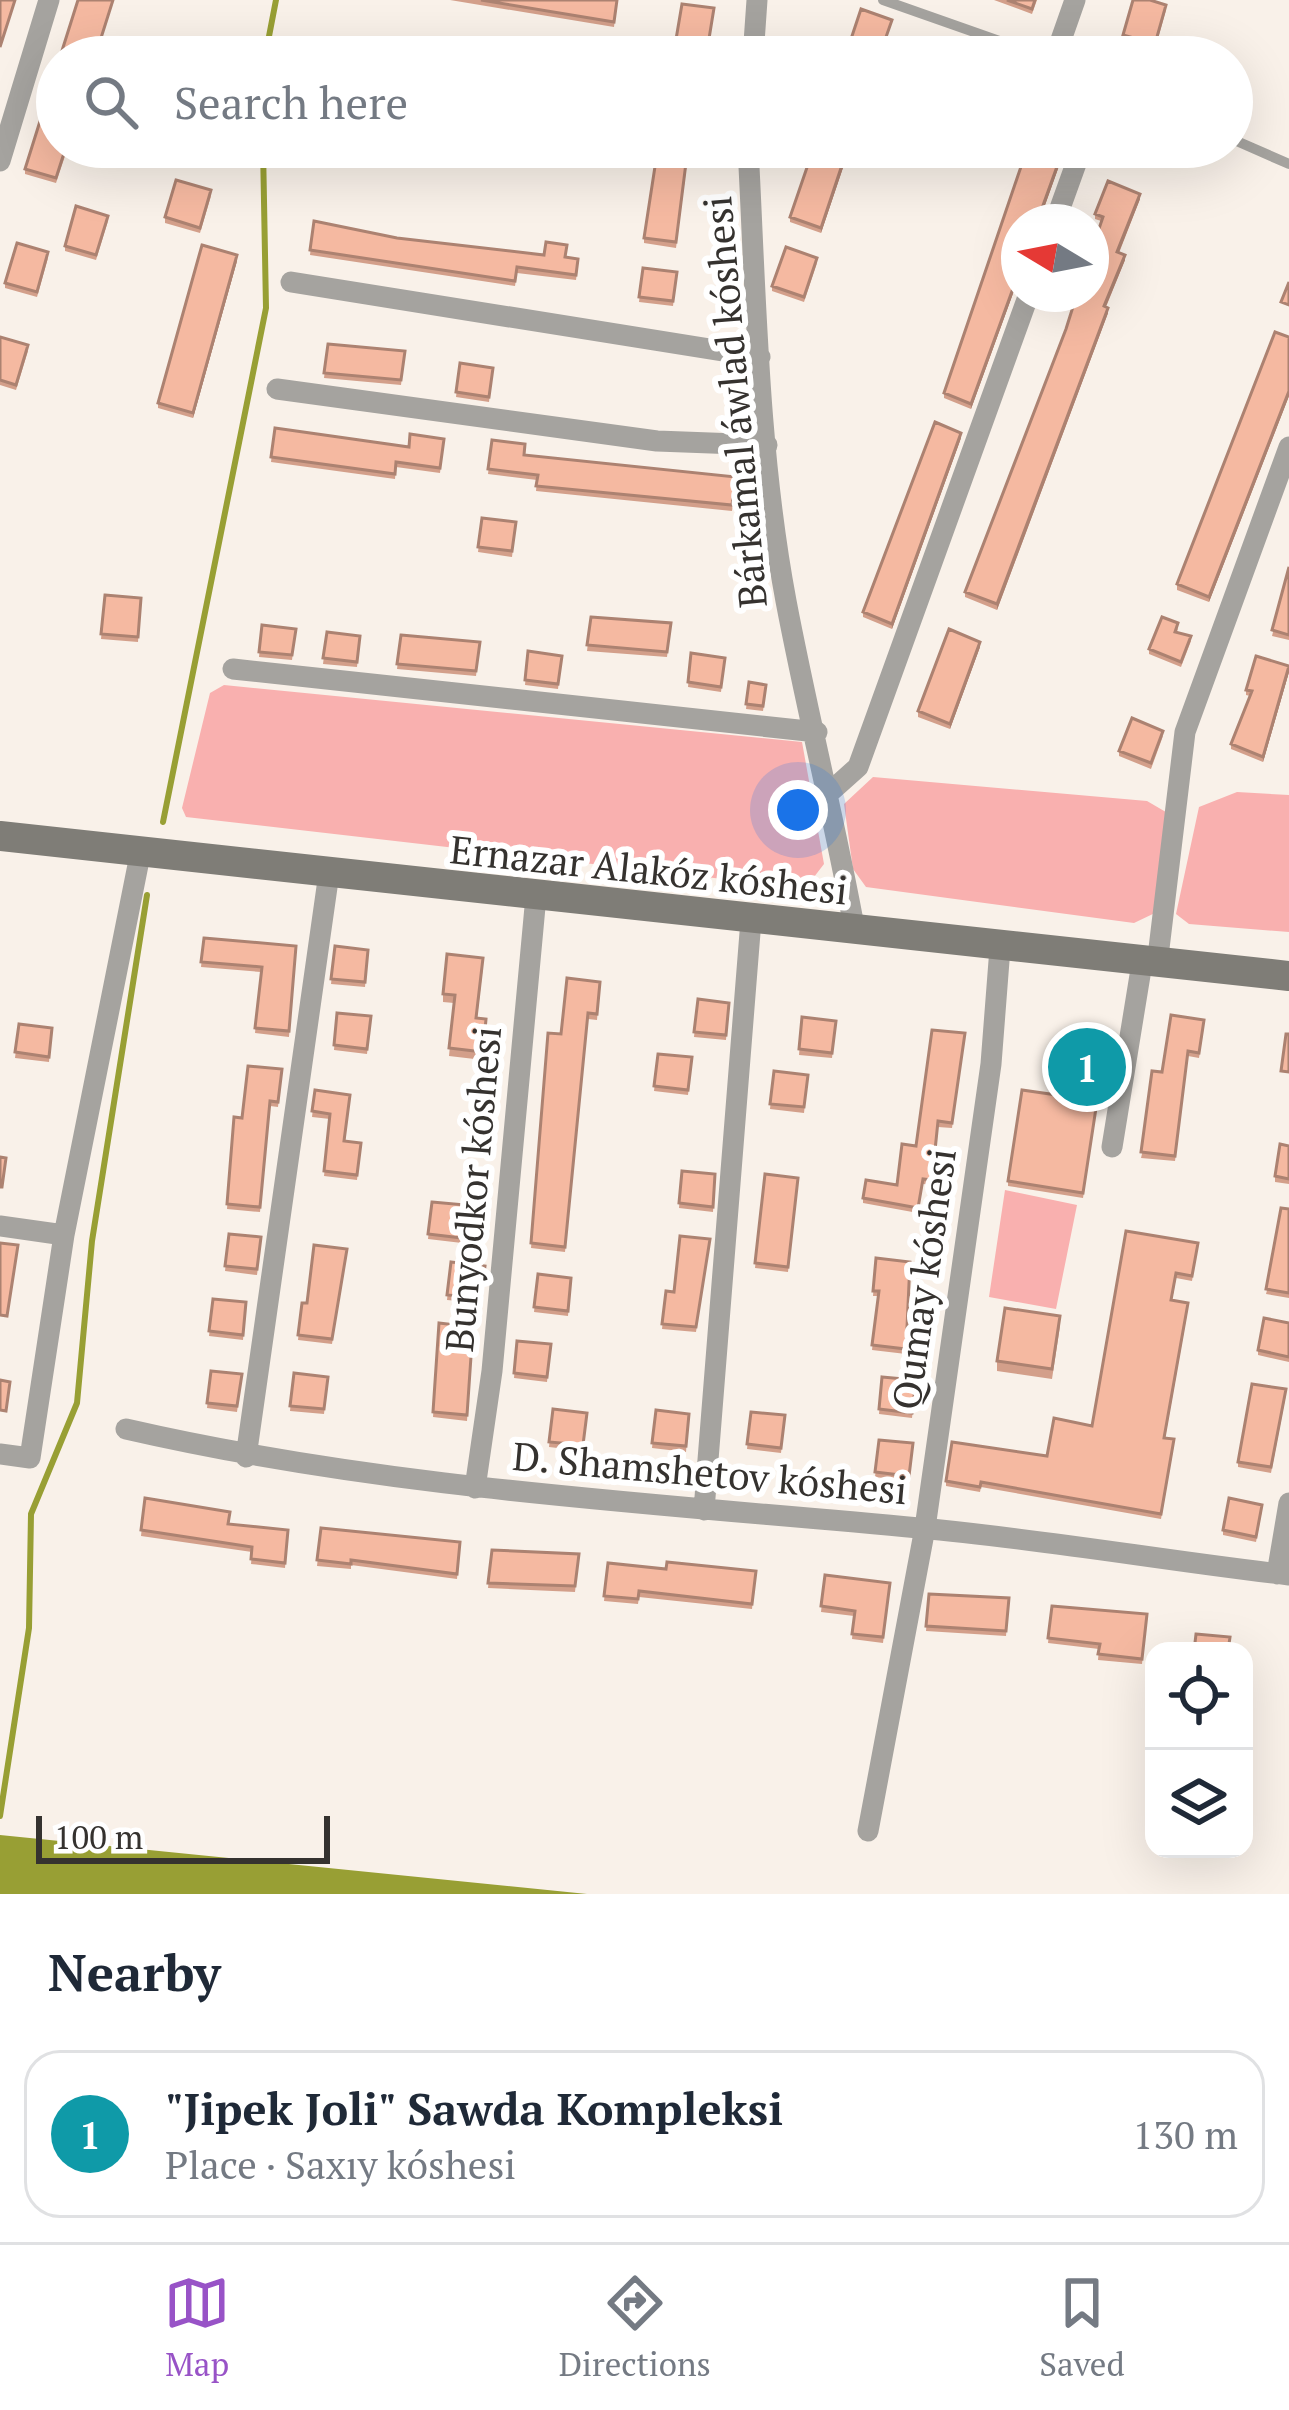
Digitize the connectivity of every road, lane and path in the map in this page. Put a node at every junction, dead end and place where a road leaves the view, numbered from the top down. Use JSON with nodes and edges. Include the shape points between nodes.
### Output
{"nodes":[{"id":1,"x":49,"y":0,"type":"edge"},
{"id":2,"x":757,"y":0,"type":"edge"},
{"id":3,"x":883,"y":0,"type":"edge"},
{"id":4,"x":1075,"y":0,"type":"edge"},
{"id":5,"x":38,"y":36,"type":"edge"},
{"id":6,"x":754,"y":36,"type":"edge"},
{"id":7,"x":985,"y":36,"type":"edge"},
{"id":8,"x":1062,"y":36,"type":"edge"},
{"id":9,"x":36,"y":43,"type":"edge"},
{"id":10,"x":1253,"y":148,"type":"edge"},
{"id":11,"x":0,"y":161,"type":"edge"},
{"id":12,"x":1289,"y":164,"type":"edge"},
{"id":13,"x":749,"y":168,"type":"edge"},
{"id":14,"x":1074,"y":168,"type":"edge"},
{"id":15,"x":1061,"y":204,"type":"edge"},
{"id":16,"x":291,"y":282,"type":"dead end"},
{"id":17,"x":1022,"y":312,"type":"edge"},
{"id":18,"x":760,"y":357,"type":"junction"},
{"id":19,"x":278,"y":389,"type":"dead end"},
{"id":20,"x":767,"y":445,"type":"junction"},
{"id":21,"x":1289,"y":447,"type":"edge"},
{"id":22,"x":233,"y":669,"type":"dead end"},
{"id":23,"x":817,"y":732,"type":"junction"},
{"id":24,"x":830,"y":792,"type":"junction"},
{"id":25,"x":0,"y":836,"type":"edge"},
{"id":26,"x":140,"y":850,"type":"junction"},
{"id":27,"x":328,"y":873,"type":"junction"},
{"id":28,"x":536,"y":896,"type":"junction"},
{"id":29,"x":751,"y":920,"type":"junction"},
{"id":30,"x":855,"y":932,"type":"junction"},
{"id":31,"x":1000,"y":948,"type":"junction"},
{"id":32,"x":1150,"y":964,"type":"junction"},
{"id":33,"x":1289,"y":976,"type":"edge"},
{"id":34,"x":1112,"y":1147,"type":"dead end"},
{"id":35,"x":0,"y":1226,"type":"edge"},
{"id":36,"x":64,"y":1235,"type":"junction"},
{"id":37,"x":126,"y":1430,"type":"dead end"},
{"id":38,"x":0,"y":1454,"type":"edge"},
{"id":39,"x":246,"y":1457,"type":"junction"},
{"id":40,"x":475,"y":1487,"type":"junction"},
{"id":41,"x":1289,"y":1503,"type":"edge"},
{"id":42,"x":704,"y":1510,"type":"junction"},
{"id":43,"x":925,"y":1528,"type":"junction"},
{"id":44,"x":1283,"y":1575,"type":"edge"},
{"id":45,"x":868,"y":1831,"type":"dead end"}],
"edges":[{"from":1,"to":5,"type":"street"},
{"from":2,"to":6,"type":"street"},
{"from":3,"to":7,"type":"lane"},
{"from":4,"to":8,"type":"street"},
{"from":9,"to":11,"type":"street"},
{"from":10,"to":12,"type":"lane"},
{"from":13,"to":18,"type":"street","name":"Bárkamal áwlad kóshesi"},
{"from":14,"to":15,"type":"street"},
{"from":16,"to":18,"type":"street"},
{"from":17,"to":24,"type":"street","via":[[858,766]]},
{"from":18,"to":20,"type":"street","name":"Bárkamal áwlad kóshesi"},
{"from":19,"to":20,"type":"street","via":[[657,441]]},
{"from":20,"to":23,"type":"street","name":"Bárkamal áwlad kóshesi","via":[[786,599]]},
{"from":21,"to":32,"type":"street","via":[[1185,732]]},
{"from":22,"to":23,"type":"street"},
{"from":23,"to":24,"type":"street","name":"Bárkamal áwlad kóshesi"},
{"from":24,"to":30,"type":"street","name":"Bárkamal áwlad kóshesi"},
{"from":25,"to":26,"type":"main road","name":"Ernazar Alakóz kóshesi"},
{"from":26,"to":27,"type":"main road","name":"Ernazar Alakóz kóshesi"},
{"from":26,"to":36,"type":"street"},
{"from":27,"to":28,"type":"main road","name":"Ernazar Alakóz kóshesi"},
{"from":27,"to":39,"type":"street"},
{"from":28,"to":29,"type":"main road","name":"Ernazar Alakóz kóshesi"},
{"from":28,"to":40,"type":"street","name":"Bunyodkor kóshesi"},
{"from":29,"to":30,"type":"main road","name":"Ernazar Alakóz kóshesi"},
{"from":29,"to":42,"type":"street"},
{"from":30,"to":31,"type":"main road","name":"Ernazar Alakóz kóshesi"},
{"from":31,"to":32,"type":"main road","name":"Ernazar Alakóz kóshesi"},
{"from":31,"to":43,"type":"street","name":"Qumay kóshesi"},
{"from":32,"to":33,"type":"main road","name":"Ernazar Alakóz kóshesi"},
{"from":32,"to":34,"type":"street"},
{"from":35,"to":36,"type":"street"},
{"from":36,"to":38,"type":"street","via":[[30,1458]]},
{"from":37,"to":39,"type":"street","name":"D. Shamshetov kóshesi"},
{"from":39,"to":40,"type":"street","name":"D. Shamshetov kóshesi"},
{"from":40,"to":42,"type":"street","name":"D. Shamshetov kóshesi"},
{"from":41,"to":44,"type":"street"},
{"from":42,"to":43,"type":"street","name":"D. Shamshetov kóshesi"},
{"from":43,"to":44,"type":"street","name":"D. Shamshetov kóshesi"},
{"from":43,"to":45,"type":"street","name":"Qumay kóshesi"}]}
